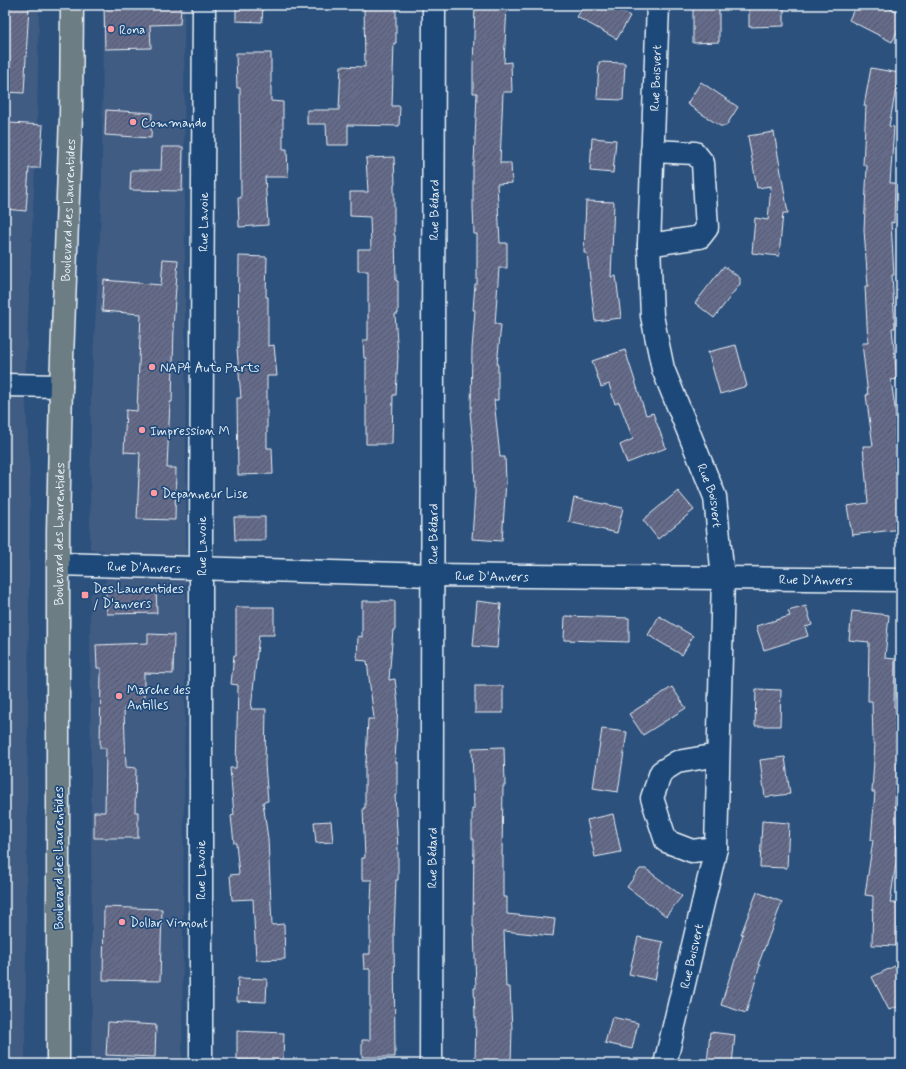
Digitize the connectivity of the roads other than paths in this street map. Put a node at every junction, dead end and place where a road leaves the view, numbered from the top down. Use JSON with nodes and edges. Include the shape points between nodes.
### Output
{"nodes":[{"id":1,"x":72,"y":5,"type":"edge"},
{"id":2,"x":204,"y":5,"type":"edge"},
{"id":3,"x":434,"y":5,"type":"edge"},
{"id":4,"x":658,"y":5,"type":"edge"},
{"id":5,"x":652,"y":151,"type":"junction"},
{"id":6,"x":649,"y":245,"type":"junction"},
{"id":7,"x":5,"y":384,"type":"edge"},
{"id":8,"x":61,"y":386,"type":"junction"},
{"id":9,"x":58,"y":564,"type":"junction"},
{"id":10,"x":201,"y":568,"type":"junction"},
{"id":11,"x":432,"y":575,"type":"junction"},
{"id":12,"x":723,"y":578,"type":"junction"},
{"id":13,"x":901,"y":580,"type":"edge"},
{"id":14,"x":718,"y":755,"type":"junction"},
{"id":15,"x":716,"y":848,"type":"junction"},
{"id":16,"x":58,"y":1064,"type":"edge"},
{"id":17,"x":201,"y":1064,"type":"edge"},
{"id":18,"x":431,"y":1064,"type":"edge"},
{"id":19,"x":665,"y":1064,"type":"edge"}],
"edges":[{"from":1,"to":8,"type":"main road","name":"Boulevard des Laurentides","via":[[71,115]]},
{"from":2,"to":10,"type":"street","name":"Rue Lavoie"},
{"from":3,"to":11,"type":"street","name":"Rue Bédard"},
{"from":4,"to":5,"type":"street","name":"Rue Boisvert"},
{"from":5,"to":6,"type":"street","name":"Rue Boisvert"},
{"from":5,"to":6,"type":"street","via":[[695,153],[703,163],[707,228],[700,237]]},
{"from":6,"to":12,"type":"street","name":"Rue Boisvert","via":[[652,316],[663,368],[715,497]]},
{"from":7,"to":8,"type":"street"},
{"from":8,"to":9,"type":"main road","name":"Boulevard des Laurentides"},
{"from":9,"to":10,"type":"street","name":"Rue D'Anvers"},
{"from":9,"to":16,"type":"main road","name":"Boulevard des Laurentides"},
{"from":10,"to":11,"type":"street","name":"Rue D'Anvers"},
{"from":10,"to":17,"type":"street","name":"Rue Lavoie"},
{"from":11,"to":12,"type":"street","name":"Rue D'Anvers"},
{"from":11,"to":18,"type":"street","name":"Rue Bédard"},
{"from":12,"to":13,"type":"street","name":"Rue D'Anvers"},
{"from":12,"to":14,"type":"street","name":"Rue Boisvert"},
{"from":14,"to":15,"type":"street","name":"Rue Boisvert"},
{"from":14,"to":15,"type":"street","via":[[677,762],[662,772],[652,798],[666,841],[692,851]]},
{"from":15,"to":19,"type":"street","name":"Rue Boisvert"}]}
